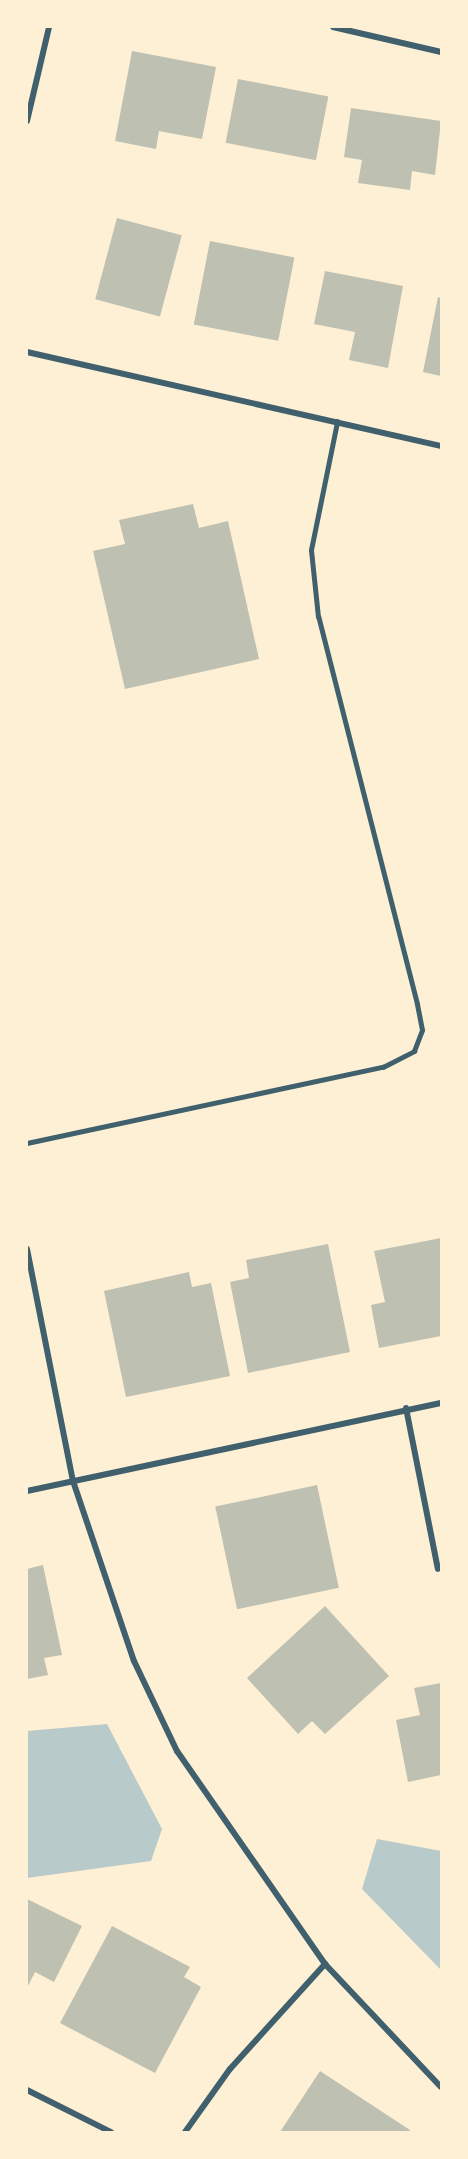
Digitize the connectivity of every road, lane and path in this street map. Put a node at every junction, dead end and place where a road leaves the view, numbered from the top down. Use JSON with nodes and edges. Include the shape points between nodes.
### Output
{"nodes":[{"id":1,"x":49,"y":27,"type":"edge"},
{"id":2,"x":333,"y":27,"type":"edge"},
{"id":3,"x":441,"y":52,"type":"edge"},
{"id":4,"x":27,"y":121,"type":"edge"},
{"id":5,"x":27,"y":352,"type":"edge"},
{"id":6,"x":337,"y":422,"type":"junction"},
{"id":7,"x":441,"y":446,"type":"edge"},
{"id":8,"x":27,"y":1143,"type":"edge"},
{"id":9,"x":27,"y":1249,"type":"edge"},
{"id":10,"x":441,"y":1403,"type":"edge"},
{"id":11,"x":406,"y":1408,"type":"junction"},
{"id":12,"x":73,"y":1481,"type":"junction"},
{"id":13,"x":27,"y":1491,"type":"edge"},
{"id":14,"x":438,"y":1569,"type":"dead end"},
{"id":15,"x":325,"y":1964,"type":"junction"},
{"id":16,"x":441,"y":2087,"type":"edge"},
{"id":17,"x":27,"y":2090,"type":"edge"},
{"id":18,"x":111,"y":2132,"type":"edge"},
{"id":19,"x":185,"y":2132,"type":"edge"}],
"edges":[{"from":1,"to":4,"type":"street"},
{"from":2,"to":3,"type":"street"},
{"from":5,"to":6,"type":"street"},
{"from":6,"to":7,"type":"street"},
{"from":6,"to":8,"type":"lane","via":[[310,550],[318,617],[417,1004],[422,1030],[414,1051],[383,1067]]},
{"from":9,"to":12,"type":"street"},
{"from":10,"to":11,"type":"street"},
{"from":11,"to":12,"type":"street"},
{"from":11,"to":14,"type":"street"},
{"from":12,"to":13,"type":"street"},
{"from":12,"to":15,"type":"street","via":[[134,1661],[177,1751]]},
{"from":15,"to":16,"type":"street"},
{"from":15,"to":19,"type":"street","via":[[230,2069]]},
{"from":17,"to":18,"type":"street"}]}
